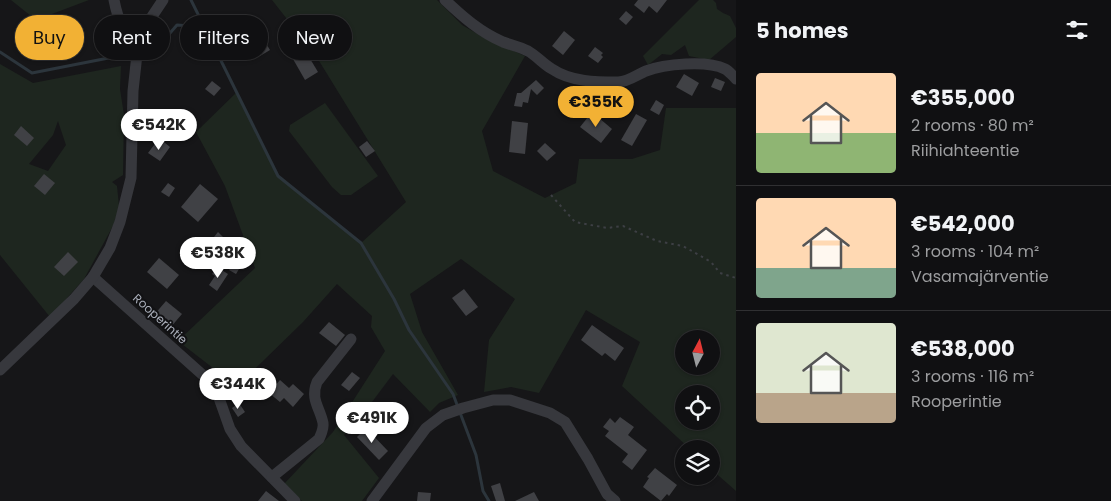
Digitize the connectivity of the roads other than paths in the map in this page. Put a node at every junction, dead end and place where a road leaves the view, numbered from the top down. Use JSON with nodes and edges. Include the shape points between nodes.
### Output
{"nodes":[{"id":1,"x":114,"y":0,"type":"edge"},
{"id":2,"x":163,"y":0,"type":"edge"},
{"id":3,"x":445,"y":0,"type":"edge"},
{"id":4,"x":117,"y":15,"type":"edge"},
{"id":5,"x":154,"y":15,"type":"edge"},
{"id":6,"x":136,"y":60,"type":"edge"},
{"id":7,"x":736,"y":79,"type":"edge"},
{"id":8,"x":93,"y":277,"type":"junction"},
{"id":9,"x":351,"y":339,"type":"dead end"},
{"id":10,"x":0,"y":370,"type":"edge"},
{"id":11,"x":272,"y":477,"type":"junction"},
{"id":12,"x":295,"y":501,"type":"edge"},
{"id":13,"x":372,"y":501,"type":"edge"},
{"id":14,"x":615,"y":501,"type":"edge"}],
"edges":[{"from":1,"to":4,"type":"street"},
{"from":2,"to":5,"type":"street"},
{"from":3,"to":7,"type":"street","via":[[466,21],[485,33],[526,50],[552,69],[579,80],[622,82],[664,65],[683,64],[725,69]]},
{"from":6,"to":8,"type":"street","via":[[130,178],[120,222]]},
{"from":8,"to":10,"type":"street"},
{"from":8,"to":11,"type":"street","name":"Rooperintie","via":[[205,377],[219,398],[230,429],[241,446]]},
{"from":9,"to":11,"type":"street","via":[[314,389],[323,423],[319,439]]},
{"from":11,"to":12,"type":"street","name":"Rooperintie"},
{"from":13,"to":14,"type":"street","via":[[426,428],[443,415],[493,400],[510,400],[550,413],[565,422]]}]}
